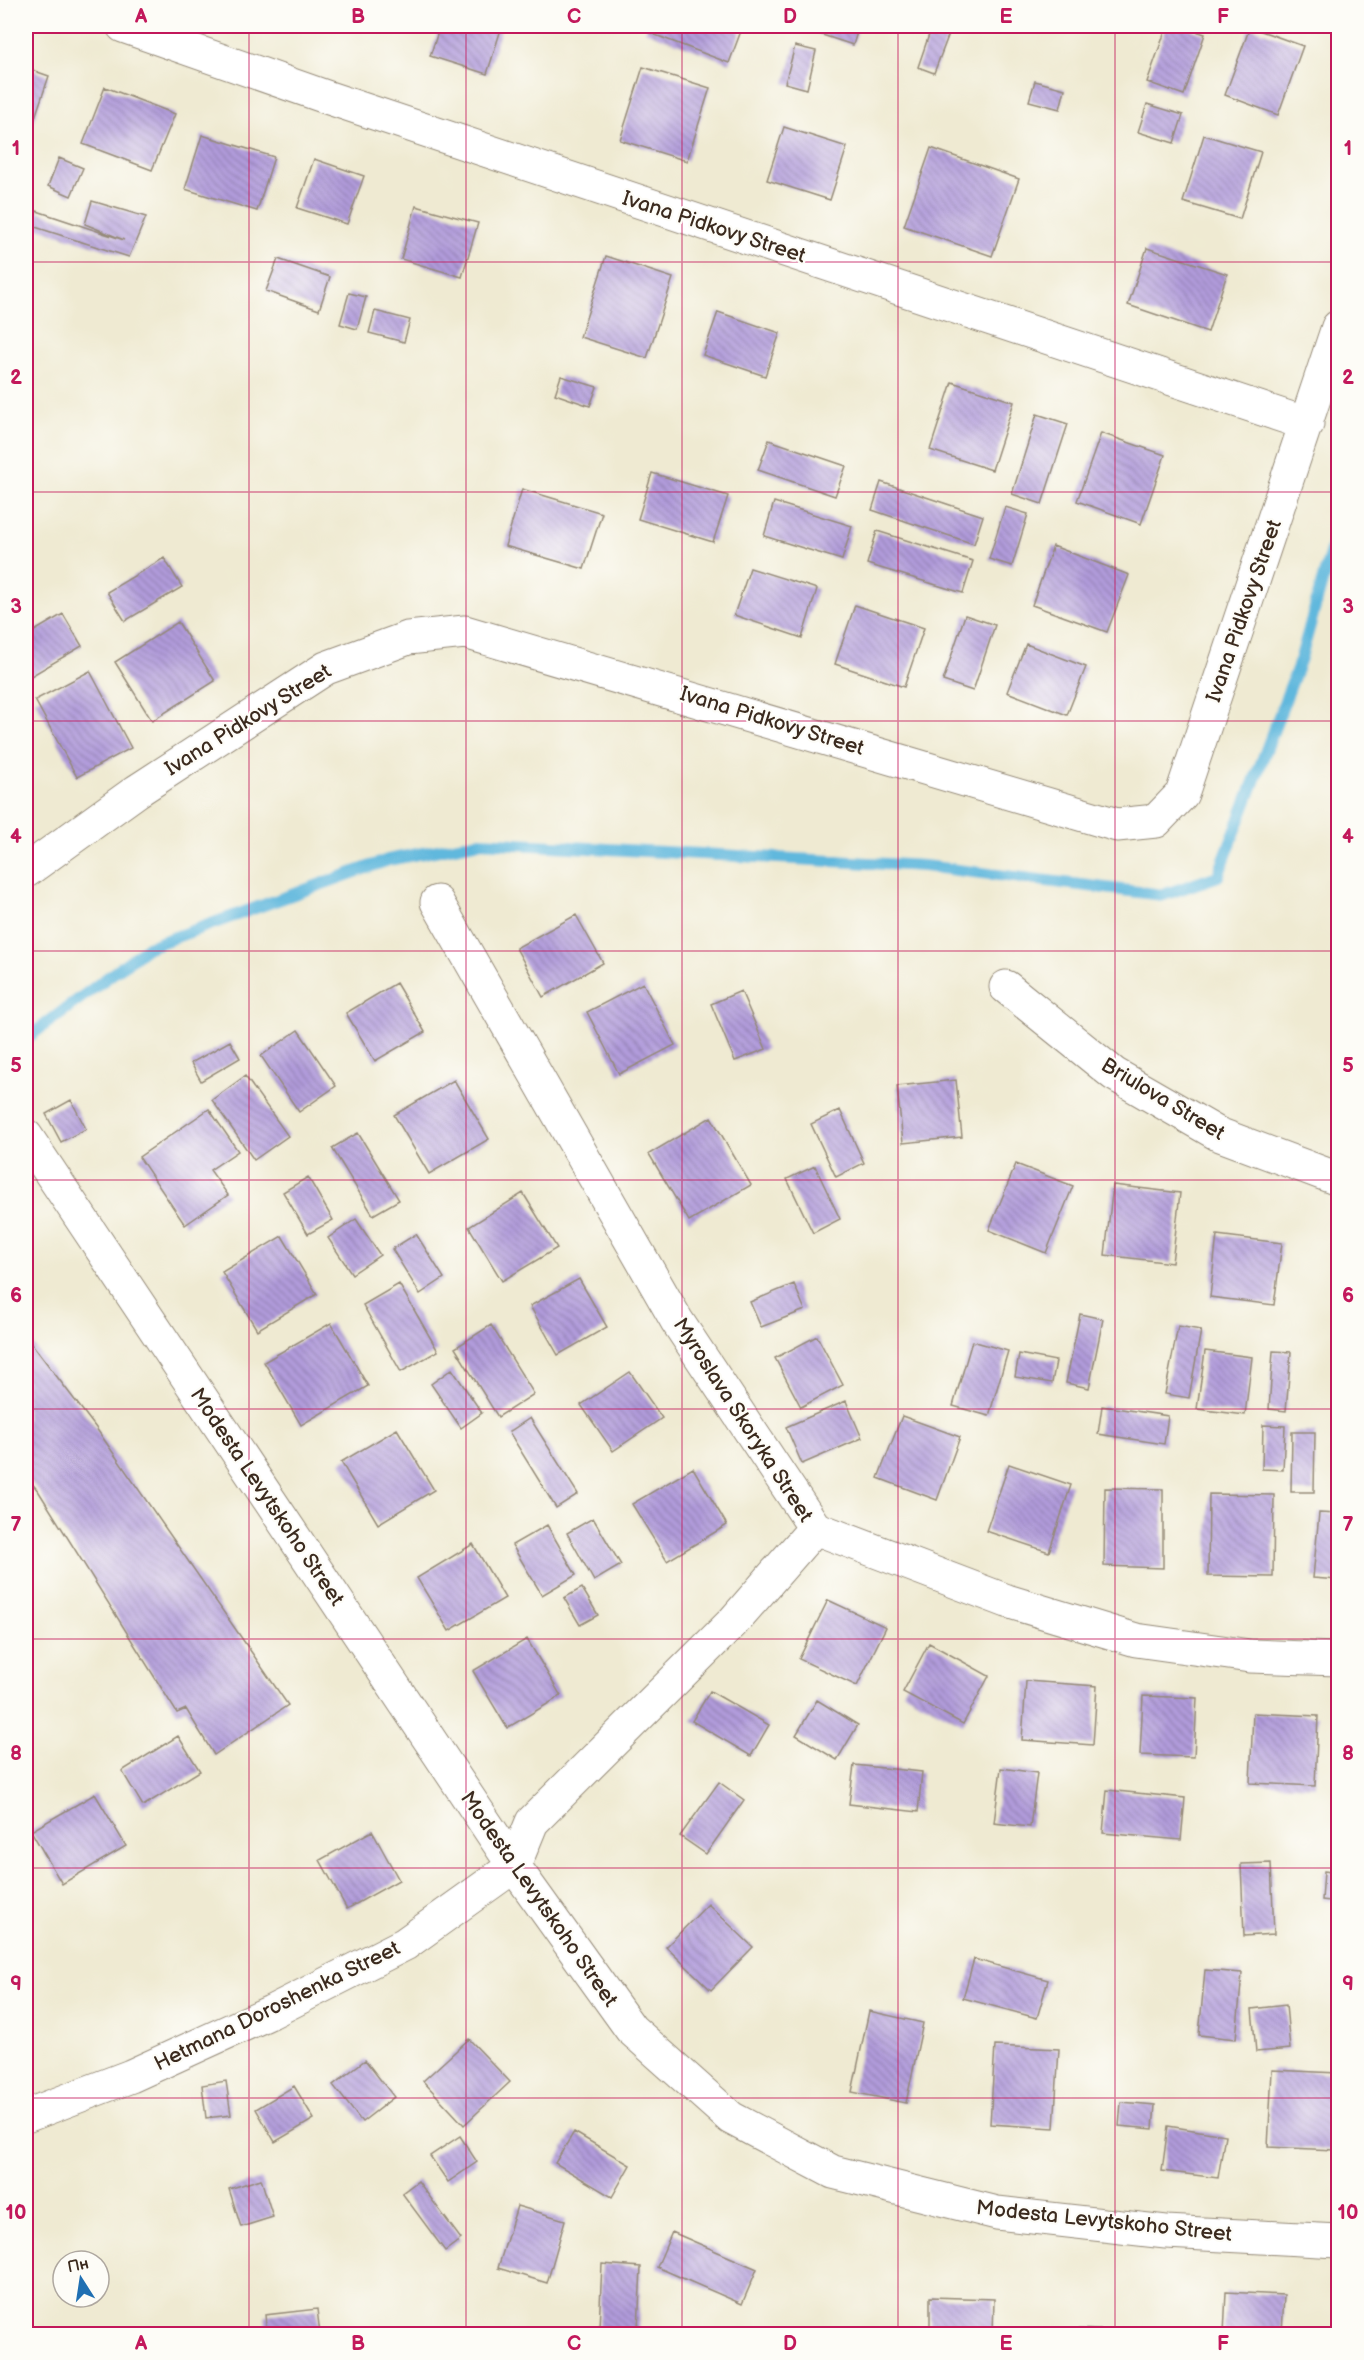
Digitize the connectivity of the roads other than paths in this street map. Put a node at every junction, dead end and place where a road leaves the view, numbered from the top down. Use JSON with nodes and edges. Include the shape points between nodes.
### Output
{"nodes":[{"id":1,"x":123,"y":26,"type":"edge"},
{"id":2,"x":1338,"y":327,"type":"edge"},
{"id":3,"x":1307,"y":424,"type":"junction"},
{"id":4,"x":26,"y":871,"type":"edge"},
{"id":5,"x":437,"y":902,"type":"dead end"},
{"id":6,"x":1006,"y":987,"type":"dead end"},
{"id":7,"x":26,"y":1136,"type":"edge"},
{"id":8,"x":1338,"y":1179,"type":"edge"},
{"id":9,"x":815,"y":1528,"type":"junction"},
{"id":10,"x":1338,"y":1659,"type":"edge"},
{"id":11,"x":514,"y":1866,"type":"junction"},
{"id":12,"x":26,"y":2116,"type":"edge"},
{"id":13,"x":1338,"y":2241,"type":"edge"}],
"edges":[{"from":1,"to":3,"type":"street","name":"Ivana Pidkovy Street"},
{"from":2,"to":3,"type":"street","name":"Ivana Pidkovy Street"},
{"from":3,"to":4,"type":"street","name":"Ivana Pidkovy Street","via":[[1182,794],[1156,821],[1117,825],[465,632],[408,638],[326,668],[137,791]]},
{"from":5,"to":9,"type":"street","name":"Myroslava Skoryka Street","via":[[677,1321]]},
{"from":6,"to":8,"type":"street","name":"Briulova Street","via":[[1114,1074],[1218,1134]]},
{"from":7,"to":11,"type":"street","name":"Modesta Levytskoho Street"},
{"from":9,"to":10,"type":"street","name":"Myroslava Skoryka Street","via":[[1006,1601],[1136,1640],[1250,1656]]},
{"from":9,"to":11,"type":"street","via":[[734,1622],[532,1822]]},
{"from":11,"to":12,"type":"street","name":"Hetmana Doroshenka Street","via":[[405,1944],[131,2076]]},
{"from":11,"to":13,"type":"street","name":"Modesta Levytskoho Street","via":[[632,2029],[731,2118],[832,2172],[998,2213],[1166,2232]]}]}
